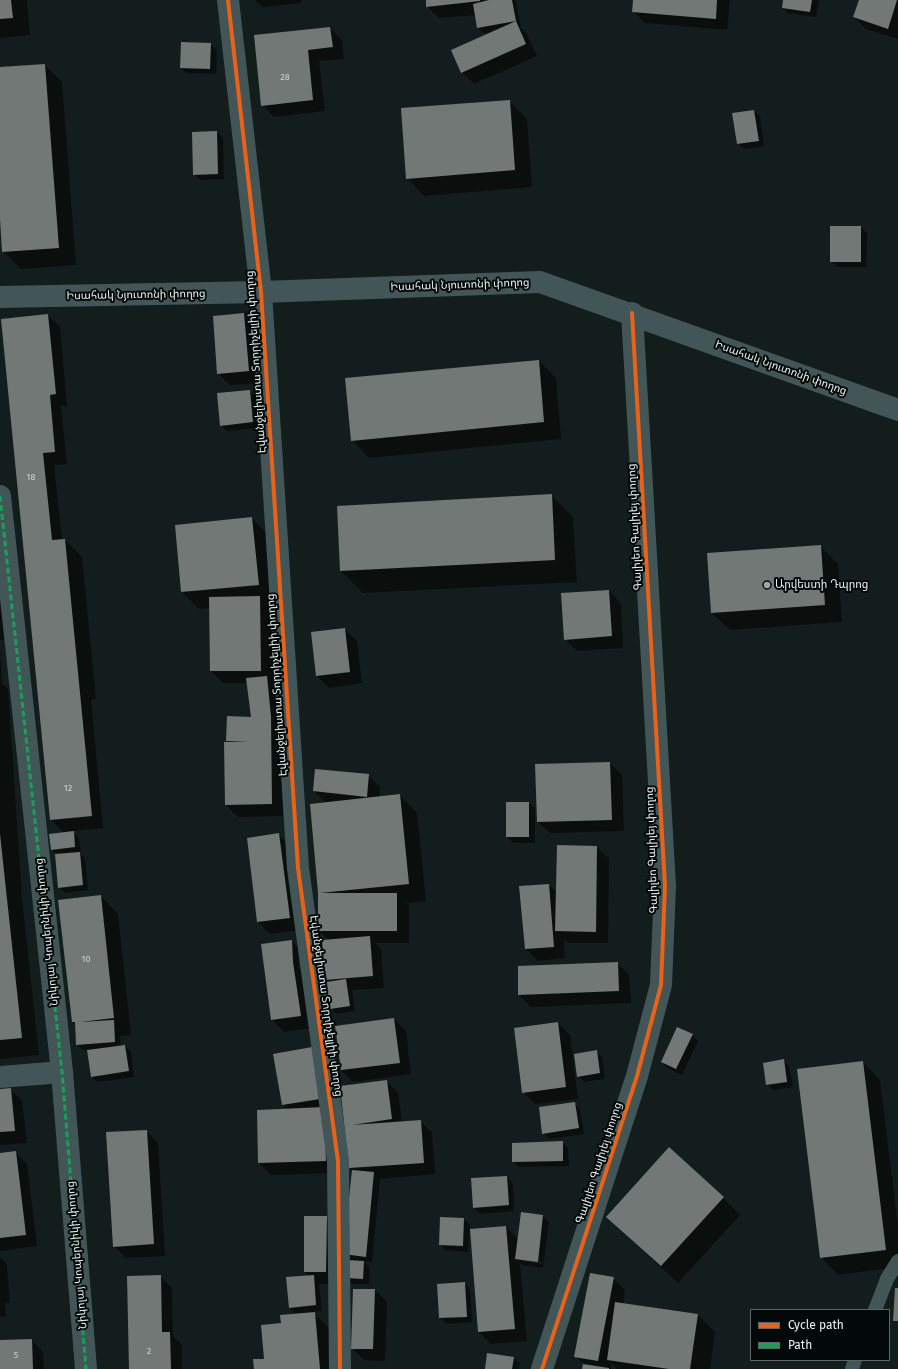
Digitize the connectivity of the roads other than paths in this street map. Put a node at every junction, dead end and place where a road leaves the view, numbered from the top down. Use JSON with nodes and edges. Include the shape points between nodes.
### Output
{"nodes":[{"id":1,"x":228,"y":0,"type":"edge"},
{"id":2,"x":261,"y":292,"type":"junction"},
{"id":3,"x":0,"y":297,"type":"edge"},
{"id":4,"x":632,"y":313,"type":"junction"},
{"id":5,"x":898,"y":410,"type":"edge"},
{"id":6,"x":0,"y":496,"type":"edge"},
{"id":7,"x":62,"y":1072,"type":"junction"},
{"id":8,"x":0,"y":1077,"type":"edge"},
{"id":9,"x":898,"y":1261,"type":"edge"},
{"id":10,"x":875,"y":1309,"type":"edge"},
{"id":11,"x":86,"y":1369,"type":"edge"},
{"id":12,"x":340,"y":1369,"type":"edge"},
{"id":13,"x":542,"y":1369,"type":"edge"}],
"edges":[{"from":1,"to":2,"type":"street","name":"Էվանջելիստա Տորրիչելլիի փողոց"},
{"from":2,"to":3,"type":"street","name":"Իսահակ Նյուտոնի փողոց"},
{"from":2,"to":4,"type":"street","name":"Իսահակ Նյուտոնի փողոց","via":[[540,282]]},
{"from":2,"to":12,"type":"street","name":"Էվանջելիստա Տորրիչելլիի փողոց","via":[[298,868],[338,1161]]},
{"from":4,"to":5,"type":"street","name":"Իսահակ Նյուտոնի փողոց"},
{"from":4,"to":13,"type":"street","name":"Գալիլեո Գալիլեյ փողոց","via":[[665,886],[662,986],[637,1076]]},
{"from":6,"to":7,"type":"street","name":"Նիկոլայ Կոպերնիկի փողոց"},
{"from":7,"to":8,"type":"street"},
{"from":7,"to":11,"type":"street","name":"Նիկոլայ Կոպերնիկի փողոց"},
{"from":9,"to":10,"type":"lane","via":[[887,1279]]}]}
